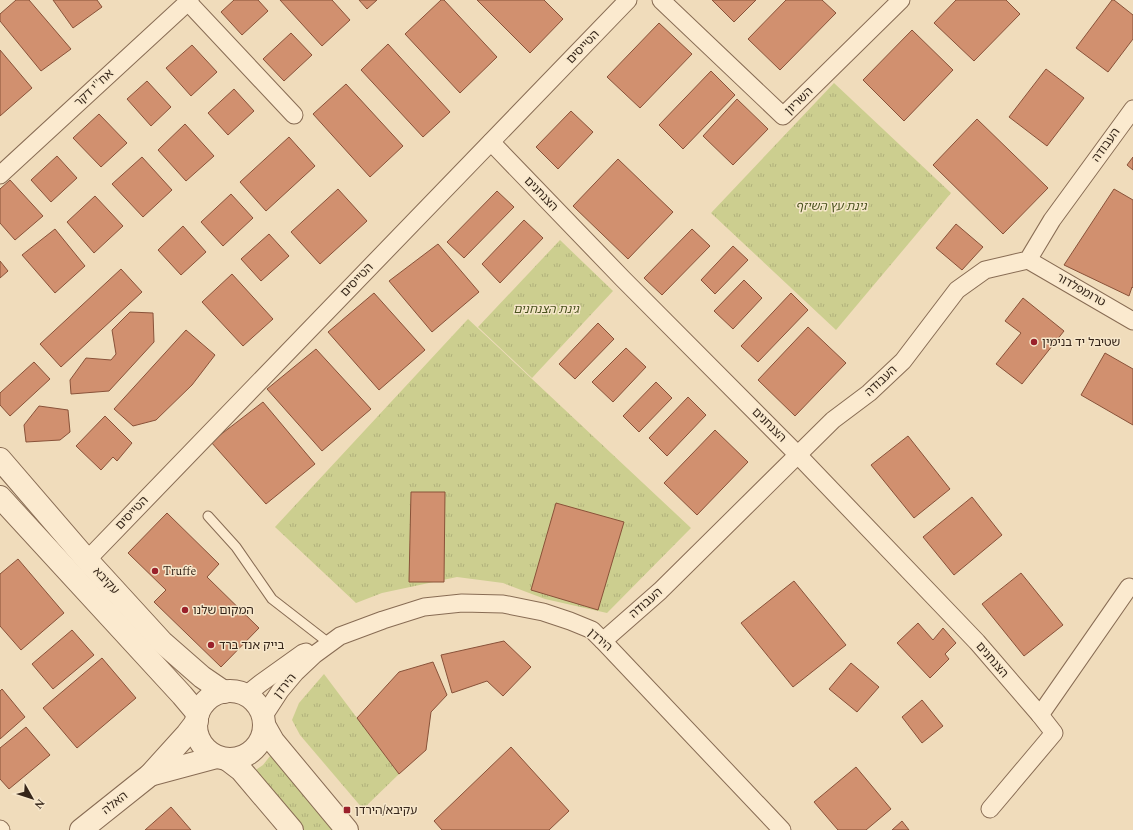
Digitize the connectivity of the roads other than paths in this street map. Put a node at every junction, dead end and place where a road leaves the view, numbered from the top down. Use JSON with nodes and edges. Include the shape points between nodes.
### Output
{"nodes":[{"id":1,"x":628,"y":0,"type":"edge"},
{"id":2,"x":661,"y":0,"type":"edge"},
{"id":3,"x":901,"y":0,"type":"edge"},
{"id":4,"x":189,"y":1,"type":"edge"},
{"id":5,"x":1133,"y":109,"type":"edge"},
{"id":6,"x":294,"y":115,"type":"dead end"},
{"id":7,"x":491,"y":142,"type":"junction"},
{"id":8,"x":0,"y":175,"type":"edge"},
{"id":9,"x":1028,"y":260,"type":"junction"},
{"id":10,"x":1133,"y":321,"type":"edge"},
{"id":11,"x":798,"y":454,"type":"junction"},
{"id":12,"x":0,"y":459,"type":"edge"},
{"id":13,"x":0,"y":497,"type":"edge"},
{"id":14,"x":208,"y":516,"type":"dead end"},
{"id":15,"x":87,"y":560,"type":"junction"},
{"id":16,"x":1128,"y":587,"type":"dead end"},
{"id":17,"x":603,"y":641,"type":"junction"},
{"id":18,"x":330,"y":644,"type":"junction"},
{"id":19,"x":224,"y":692,"type":"junction"},
{"id":20,"x":246,"y":695,"type":"junction"},
{"id":21,"x":1040,"y":715,"type":"junction"},
{"id":22,"x":197,"y":718,"type":"junction"},
{"id":23,"x":264,"y":721,"type":"junction"},
{"id":24,"x":223,"y":758,"type":"junction"},
{"id":25,"x":150,"y":775,"type":"junction"},
{"id":26,"x":990,"y":809,"type":"dead end"},
{"id":27,"x":81,"y":830,"type":"edge"},
{"id":28,"x":292,"y":830,"type":"edge"},
{"id":29,"x":347,"y":830,"type":"edge"},
{"id":30,"x":782,"y":830,"type":"edge"}],
"edges":[{"from":1,"to":7,"type":"street","name":"הטייסים"},
{"from":2,"to":3,"type":"street","name":"השריון","via":[[783,116]]},
{"from":4,"to":6,"type":"street","name":"אח''י דקר"},
{"from":4,"to":8,"type":"street","name":"אח''י דקר"},
{"from":5,"to":9,"type":"street","name":"העבודה","via":[[1052,220]]},
{"from":7,"to":11,"type":"street","name":"הצנחנים"},
{"from":7,"to":15,"type":"street","name":"הטייסים"},
{"from":9,"to":10,"type":"street","name":"טרומפלדור"},
{"from":9,"to":11,"type":"street","name":"העבודה","via":[[985,270],[957,290],[903,361]]},
{"from":11,"to":17,"type":"street","name":"העבודה","via":[[660,591]]},
{"from":11,"to":21,"type":"street","name":"הצנחנים","via":[[977,642]]},
{"from":12,"to":15,"type":"street","name":"עקיבא"},
{"from":13,"to":22,"type":"street","name":"עקיבא","via":[[182,695]]},
{"from":14,"to":18,"type":"lane","via":[[236,547],[272,599]]},
{"from":15,"to":19,"type":"street","name":"עקיבא","via":[[162,642],[202,677]]},
{"from":16,"to":21,"type":"street"},
{"from":17,"to":18,"type":"street","name":"הירדן","via":[[592,630],[543,612],[503,604],[462,603],[424,607],[340,636]]},
{"from":17,"to":30,"type":"street","name":"הירדן"},
{"from":18,"to":20,"type":"street","name":"הירדן","via":[[303,653]]},
{"from":18,"to":23,"type":"street","name":"הירדן","via":[[296,672],[280,691]]},
{"from":19,"to":20,"type":"street","via":[[236,691]]},
{"from":19,"to":22,"type":"street","via":[[206,701]]},
{"from":20,"to":23,"type":"street","via":[[256,702],[262,711]]},
{"from":21,"to":26,"type":"street","name":"הצנחנים","via":[[1054,733]]},
{"from":22,"to":24,"type":"street","via":[[200,742],[207,750]]},
{"from":22,"to":25,"type":"street","name":"האלה","via":[[187,734]]},
{"from":23,"to":24,"type":"street","via":[[263,734],[258,745],[250,753],[240,758]]},
{"from":23,"to":29,"type":"street","via":[[273,741]]},
{"from":24,"to":25,"type":"street","name":"האלה"},
{"from":24,"to":28,"type":"street","via":[[241,770]]},
{"from":25,"to":27,"type":"street","name":"האלה"}]}
